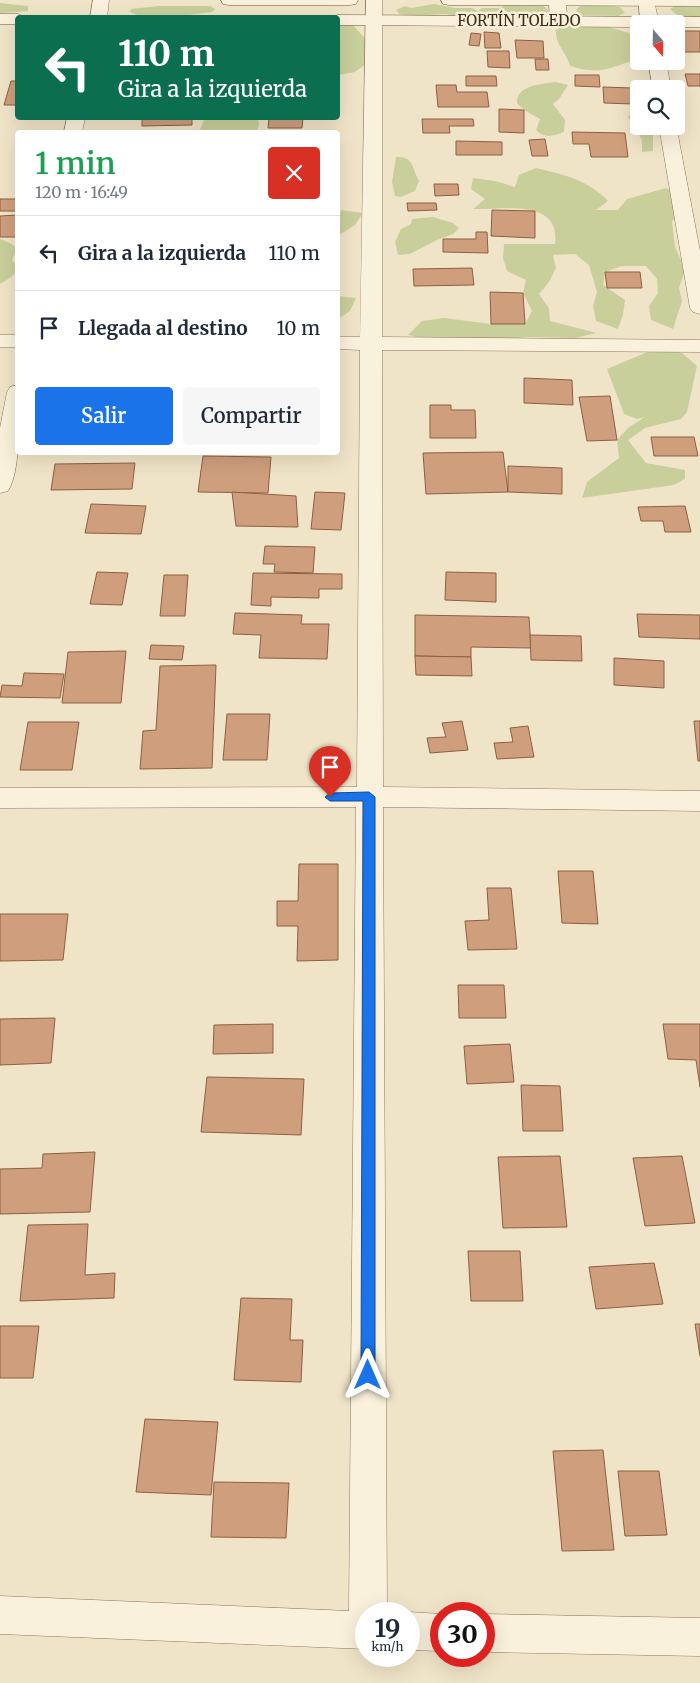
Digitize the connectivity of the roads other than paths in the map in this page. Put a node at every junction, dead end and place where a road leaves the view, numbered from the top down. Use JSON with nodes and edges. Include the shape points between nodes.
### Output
{"nodes":[{"id":1,"x":101,"y":0,"type":"edge"},
{"id":2,"x":228,"y":0,"type":"edge"},
{"id":3,"x":290,"y":0,"type":"edge"},
{"id":4,"x":350,"y":0,"type":"edge"},
{"id":5,"x":449,"y":0,"type":"edge"},
{"id":6,"x":557,"y":0,"type":"edge"},
{"id":7,"x":646,"y":1,"type":"edge"},
{"id":8,"x":700,"y":1,"type":"edge"},
{"id":9,"x":374,"y":10,"type":"edge"},
{"id":10,"x":98,"y":15,"type":"edge"},
{"id":11,"x":649,"y":15,"type":"edge"},
{"id":12,"x":0,"y":19,"type":"edge"},
{"id":13,"x":15,"y":19,"type":"edge"},
{"id":14,"x":340,"y":19,"type":"edge"},
{"id":15,"x":559,"y":21,"type":"junction"},
{"id":16,"x":685,"y":22,"type":"edge"},
{"id":17,"x":700,"y":22,"type":"edge"},
{"id":18,"x":630,"y":23,"type":"edge"},
{"id":19,"x":670,"y":135,"type":"edge"},
{"id":20,"x":700,"y":308,"type":"edge"},
{"id":21,"x":0,"y":341,"type":"edge"},
{"id":22,"x":15,"y":341,"type":"edge"},
{"id":23,"x":340,"y":343,"type":"edge"},
{"id":24,"x":371,"y":343,"type":"junction"},
{"id":25,"x":700,"y":346,"type":"edge"},
{"id":26,"x":15,"y":408,"type":"edge"},
{"id":27,"x":0,"y":486,"type":"edge"},
{"id":28,"x":369,"y":797,"type":"junction"},
{"id":29,"x":0,"y":798,"type":"edge"},
{"id":30,"x":700,"y":801,"type":"edge"},
{"id":31,"x":368,"y":1602,"type":"edge"},
{"id":32,"x":0,"y":1615,"type":"edge"},
{"id":33,"x":355,"y":1630,"type":"edge"},
{"id":34,"x":495,"y":1632,"type":"edge"},
{"id":35,"x":700,"y":1637,"type":"edge"}],
"edges":[{"from":1,"to":10,"type":"street"},
{"from":2,"to":3,"type":"street"},
{"from":3,"to":4,"type":"street"},
{"from":5,"to":6,"type":"street","name":"FORTÍN TOLEDO"},
{"from":6,"to":7,"type":"street","name":"FORTÍN TOLEDO"},
{"from":6,"to":15,"type":"street"},
{"from":7,"to":8,"type":"street","name":"FORTÍN TOLEDO"},
{"from":7,"to":11,"type":"street"},
{"from":9,"to":14,"type":"street","name":"FORTÍN TOLEDO"},
{"from":9,"to":15,"type":"street","name":"FORTÍN TOLEDO"},
{"from":9,"to":24,"type":"street"},
{"from":12,"to":13,"type":"street"},
{"from":15,"to":18,"type":"street","name":"FORTÍN TOLEDO"},
{"from":16,"to":17,"type":"street","name":"FORTÍN TOLEDO"},
{"from":19,"to":20,"type":"street"},
{"from":21,"to":22,"type":"street"},
{"from":23,"to":24,"type":"street"},
{"from":24,"to":25,"type":"street"},
{"from":24,"to":28,"type":"street"},
{"from":26,"to":27,"type":"street"},
{"from":28,"to":29,"type":"street"},
{"from":28,"to":30,"type":"street"},
{"from":28,"to":31,"type":"street"},
{"from":32,"to":33,"type":"street"},
{"from":34,"to":35,"type":"street"}]}
